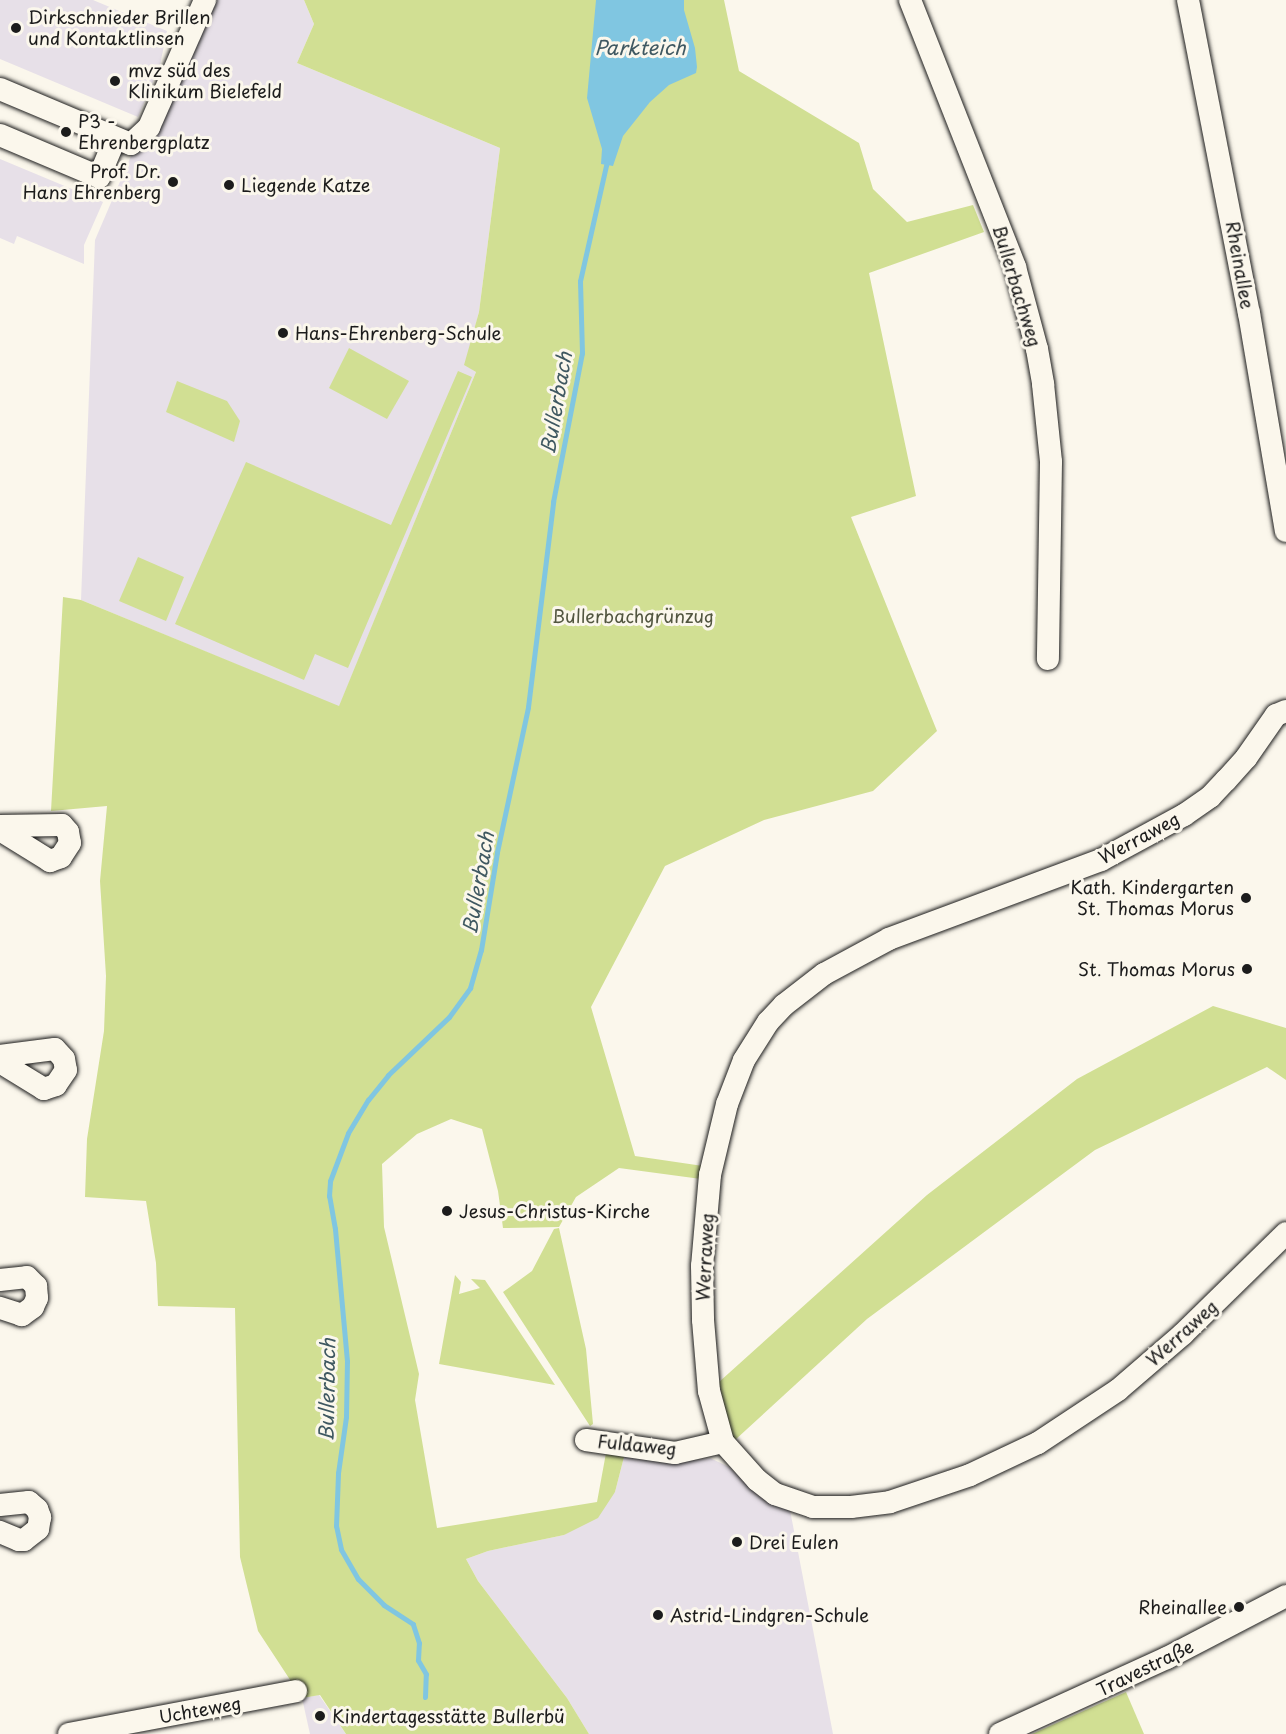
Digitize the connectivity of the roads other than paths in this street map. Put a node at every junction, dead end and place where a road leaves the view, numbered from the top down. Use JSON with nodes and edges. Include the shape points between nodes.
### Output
{"nodes":[{"id":1,"x":205,"y":0,"type":"edge"},
{"id":2,"x":910,"y":0,"type":"edge"},
{"id":3,"x":1188,"y":0,"type":"edge"},
{"id":4,"x":0,"y":89,"type":"edge"},
{"id":5,"x":0,"y":135,"type":"edge"},
{"id":6,"x":116,"y":139,"type":"junction"},
{"id":7,"x":1277,"y":423,"type":"edge"},
{"id":8,"x":1286,"y":531,"type":"edge"},
{"id":9,"x":1048,"y":659,"type":"dead end"},
{"id":10,"x":1286,"y":711,"type":"edge"},
{"id":11,"x":0,"y":1056,"type":"edge"},
{"id":12,"x":0,"y":1062,"type":"edge"},
{"id":13,"x":1286,"y":1233,"type":"edge"},
{"id":14,"x":0,"y":1280,"type":"edge"},
{"id":15,"x":0,"y":1308,"type":"edge"},
{"id":16,"x":586,"y":1440,"type":"dead end"},
{"id":17,"x":723,"y":1442,"type":"junction"},
{"id":18,"x":0,"y":1505,"type":"edge"},
{"id":19,"x":0,"y":1532,"type":"edge"},
{"id":20,"x":1286,"y":1596,"type":"edge"},
{"id":21,"x":296,"y":1691,"type":"dead end"},
{"id":22,"x":69,"y":1734,"type":"edge"},
{"id":23,"x":1000,"y":1734,"type":"edge"}],
"edges":[{"from":1,"to":6,"type":"street","via":[[149,126],[131,144]]},
{"from":2,"to":9,"type":"street","name":"Bullerbachweg","via":[[1015,267],[1037,350],[1051,462]]},
{"from":3,"to":7,"type":"street","name":"Rheinallee"},
{"from":4,"to":6,"type":"street"},
{"from":5,"to":6,"type":"street","via":[[99,177]]},
{"from":7,"to":8,"type":"street","name":"Rheinallee"},
{"from":10,"to":17,"type":"street","name":"Werraweg","via":[[1276,715],[1246,758],[1210,797],[1184,815],[1101,860],[889,939],[825,974],[768,1022],[744,1060],[727,1104],[710,1175],[702,1266],[703,1320],[710,1391]]},
{"from":11,"to":12,"type":"street","via":[[55,1049],[64,1059],[66,1070],[56,1085],[44,1089]]},
{"from":13,"to":17,"type":"street","name":"Werraweg","via":[[1191,1326],[1118,1390],[1038,1443],[970,1475],[890,1502],[813,1507],[775,1494]]},
{"from":14,"to":15,"type":"street","via":[[27,1277],[37,1292],[33,1307],[22,1315]]},
{"from":16,"to":17,"type":"street","name":"Fuldaweg","via":[[675,1453]]},
{"from":18,"to":19,"type":"street","via":[[29,1502],[40,1518],[38,1529],[24,1540]]},
{"from":20,"to":23,"type":"street","name":"Travestraße","via":[[1158,1663]]},
{"from":21,"to":22,"type":"street","name":"Uchteweg"}]}
